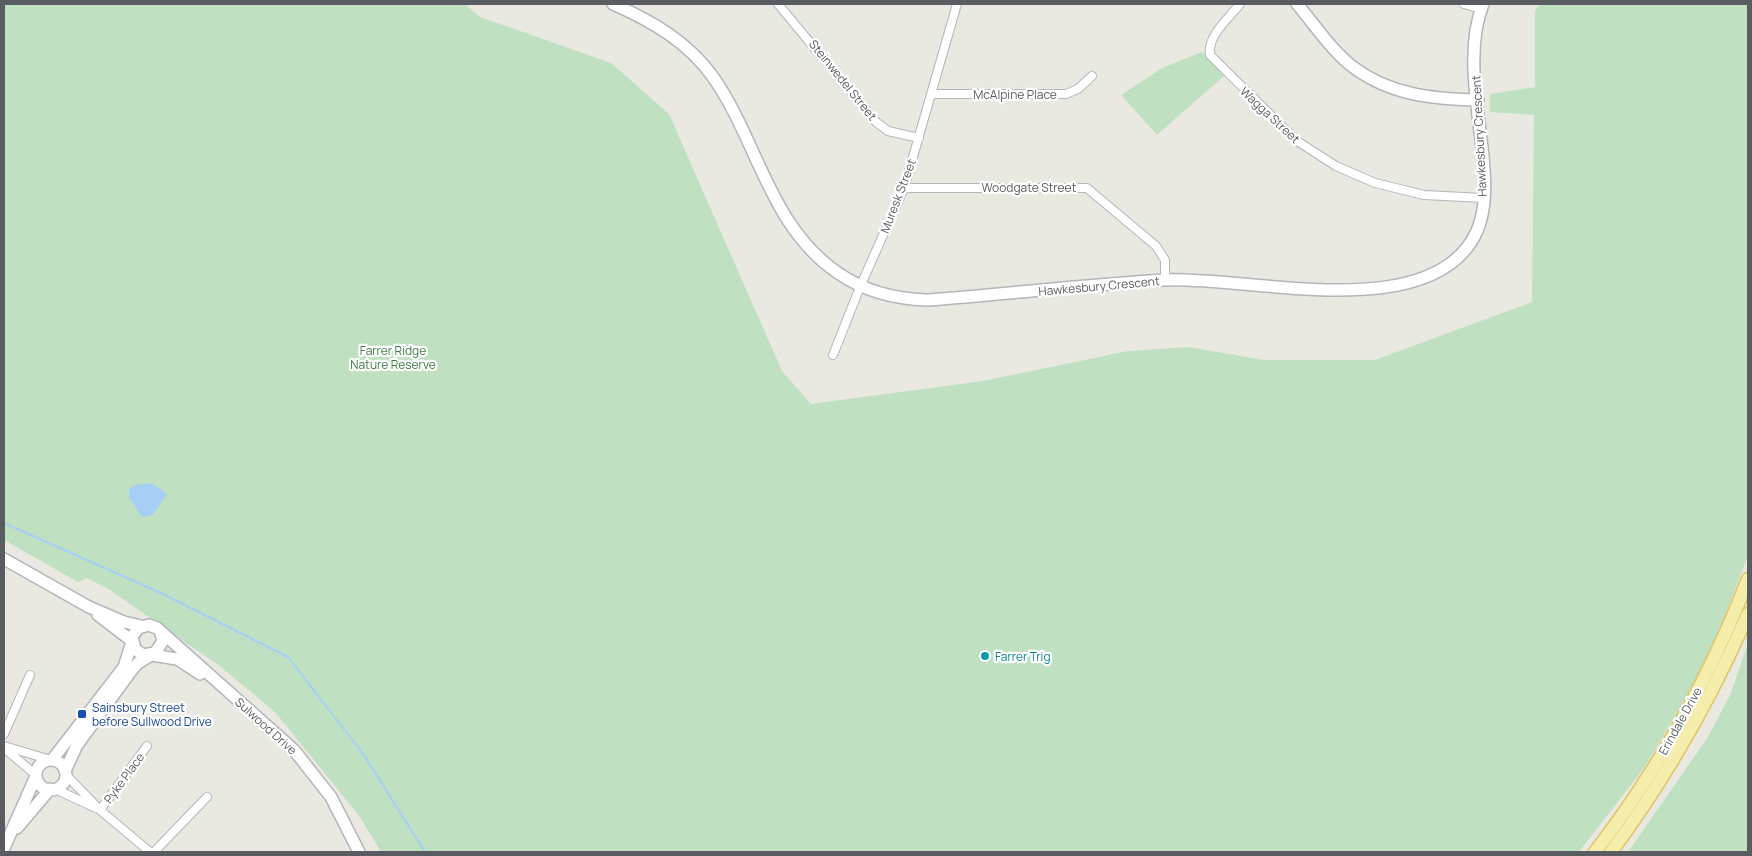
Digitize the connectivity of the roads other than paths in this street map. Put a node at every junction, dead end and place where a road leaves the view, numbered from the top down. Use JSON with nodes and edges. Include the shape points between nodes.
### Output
{"nodes":[{"id":1,"x":613,"y":4,"type":"edge"},
{"id":2,"x":778,"y":4,"type":"edge"},
{"id":3,"x":957,"y":4,"type":"edge"},
{"id":4,"x":1240,"y":4,"type":"edge"},
{"id":5,"x":1297,"y":4,"type":"edge"},
{"id":6,"x":1464,"y":4,"type":"edge"},
{"id":7,"x":1482,"y":6,"type":"edge"},
{"id":8,"x":1092,"y":76,"type":"dead end"},
{"id":9,"x":932,"y":94,"type":"junction"},
{"id":10,"x":1478,"y":100,"type":"junction"},
{"id":11,"x":919,"y":138,"type":"junction"},
{"id":12,"x":904,"y":188,"type":"junction"},
{"id":13,"x":1484,"y":198,"type":"junction"},
{"id":14,"x":1165,"y":280,"type":"junction"},
{"id":15,"x":860,"y":287,"type":"junction"},
{"id":16,"x":833,"y":355,"type":"dead end"},
{"id":17,"x":4,"y":559,"type":"edge"},
{"id":18,"x":1748,"y":579,"type":"edge"},
{"id":19,"x":90,"y":607,"type":"junction"},
{"id":20,"x":1748,"y":614,"type":"edge"},
{"id":21,"x":141,"y":626,"type":"junction"},
{"id":22,"x":160,"y":630,"type":"junction"},
{"id":23,"x":132,"y":642,"type":"junction"},
{"id":24,"x":151,"y":655,"type":"junction"},
{"id":25,"x":30,"y":675,"type":"dead end"},
{"id":26,"x":215,"y":681,"type":"junction"},
{"id":27,"x":4,"y":734,"type":"edge"},
{"id":28,"x":147,"y":746,"type":"dead end"},
{"id":29,"x":4,"y":747,"type":"edge"},
{"id":30,"x":52,"y":760,"type":"junction"},
{"id":31,"x":66,"y":773,"type":"junction"},
{"id":32,"x":36,"y":775,"type":"junction"},
{"id":33,"x":53,"y":789,"type":"junction"},
{"id":34,"x":207,"y":797,"type":"dead end"},
{"id":35,"x":100,"y":810,"type":"junction"},
{"id":36,"x":6,"y":844,"type":"edge"},
{"id":37,"x":152,"y":852,"type":"edge"},
{"id":38,"x":359,"y":852,"type":"edge"},
{"id":39,"x":1595,"y":852,"type":"edge"},
{"id":40,"x":1612,"y":852,"type":"edge"}],
"edges":[{"from":1,"to":15,"type":"street","name":"Hawkesbury Crescent","via":[[661,28],[696,58],[725,96],[789,225],[816,256]]},
{"from":2,"to":11,"type":"street","name":"Steinwedel Street","via":[[876,122],[888,131]]},
{"from":3,"to":9,"type":"street","name":"Muresk Street"},
{"from":4,"to":13,"type":"street","name":"Wagga Street","via":[[1214,36],[1210,55],[1297,141],[1336,166],[1375,183],[1424,194]]},
{"from":5,"to":10,"type":"street","via":[[1337,52],[1373,80],[1418,96]]},
{"from":6,"to":7,"type":"street"},
{"from":7,"to":10,"type":"street","name":"Hawkesbury Crescent","via":[[1474,45]]},
{"from":8,"to":9,"type":"street","name":"McAlpine Place","via":[[1078,89],[1066,94]]},
{"from":9,"to":11,"type":"street","name":"Muresk Street"},
{"from":10,"to":13,"type":"street","name":"Hawkesbury Crescent"},
{"from":11,"to":12,"type":"street","name":"Muresk Street"},
{"from":12,"to":14,"type":"street","name":"Woodgate Street","via":[[1087,188],[1156,246],[1164,260]]},
{"from":12,"to":15,"type":"street","name":"Muresk Street"},
{"from":13,"to":14,"type":"street","name":"Hawkesbury Crescent","via":[[1477,230],[1465,249],[1430,276],[1410,282],[1348,291]]},
{"from":14,"to":15,"type":"street","name":"Hawkesbury Crescent","via":[[927,300],[897,297]]},
{"from":15,"to":16,"type":"street","name":"Muresk Street"},
{"from":17,"to":19,"type":"street"},
{"from":18,"to":39,"type":"main road","name":"Erindale Drive","via":[[1718,650],[1679,725]]},
{"from":19,"to":21,"type":"street"},
{"from":19,"to":23,"type":"street"},
{"from":20,"to":40,"type":"main road","name":"Erindale Drive","via":[[1711,694],[1680,750]]},
{"from":21,"to":22,"type":"street","via":[[149,625]]},
{"from":21,"to":23,"type":"street","via":[[135,631]]},
{"from":22,"to":24,"type":"street","via":[[162,645]]},
{"from":22,"to":26,"type":"street","name":"Sulwood Drive"},
{"from":23,"to":24,"type":"street","via":[[137,651]]},
{"from":23,"to":30,"type":"street","via":[[124,667]]},
{"from":24,"to":26,"type":"street","name":"Sulwood Drive","via":[[177,659]]},
{"from":24,"to":31,"type":"street","via":[[131,671],[77,745]]},
{"from":25,"to":27,"type":"street"},
{"from":26,"to":38,"type":"street","name":"Sulwood Drive","via":[[306,763],[331,797]]},
{"from":28,"to":35,"type":"street","name":"Pyke Place"},
{"from":29,"to":30,"type":"street"},
{"from":29,"to":32,"type":"street"},
{"from":30,"to":31,"type":"street","via":[[61,763]]},
{"from":30,"to":32,"type":"street","via":[[42,762]]},
{"from":31,"to":33,"type":"street","via":[[63,783]]},
{"from":31,"to":35,"type":"street"},
{"from":32,"to":33,"type":"street","via":[[39,784]]},
{"from":32,"to":36,"type":"street"},
{"from":33,"to":35,"type":"street"},
{"from":33,"to":36,"type":"street"},
{"from":34,"to":37,"type":"street"},
{"from":35,"to":37,"type":"street"}]}
